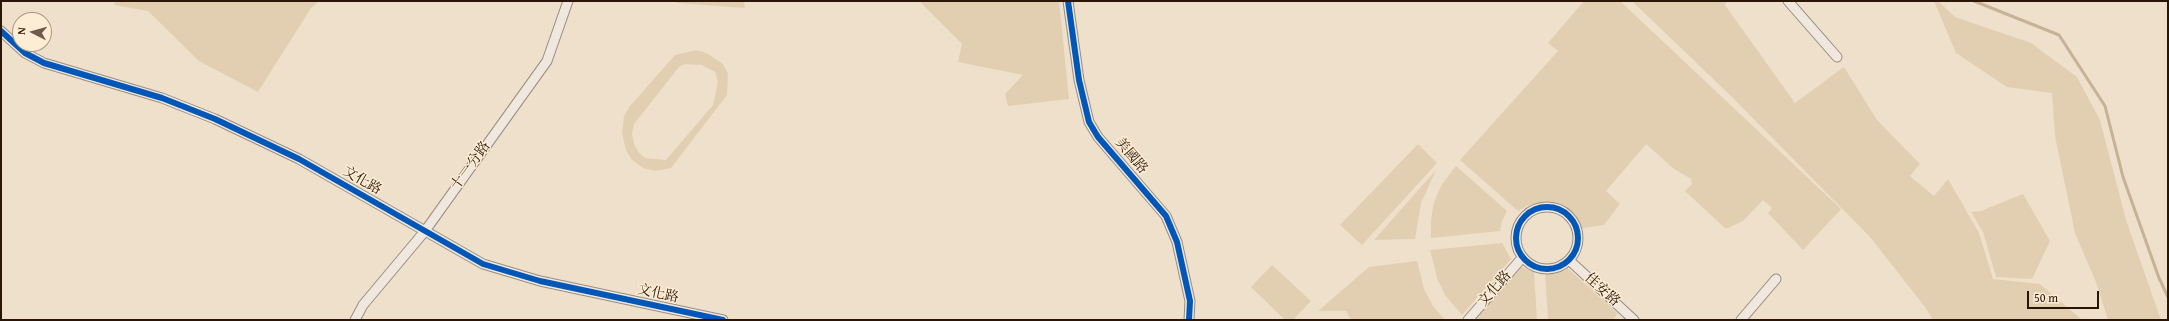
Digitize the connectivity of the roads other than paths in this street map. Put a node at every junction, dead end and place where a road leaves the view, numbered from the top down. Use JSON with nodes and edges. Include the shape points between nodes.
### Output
{"nodes":[{"id":1,"x":568,"y":1,"type":"edge"},
{"id":2,"x":1068,"y":1,"type":"edge"},
{"id":3,"x":1788,"y":1,"type":"edge"},
{"id":4,"x":1,"y":31,"type":"edge"},
{"id":5,"x":1838,"y":57,"type":"dead end"},
{"id":6,"x":425,"y":231,"type":"junction"},
{"id":7,"x":1522,"y":258,"type":"junction"},
{"id":8,"x":1569,"y":260,"type":"junction"},
{"id":9,"x":1776,"y":279,"type":"dead end"},
{"id":10,"x":355,"y":320,"type":"edge"},
{"id":11,"x":723,"y":320,"type":"edge"},
{"id":12,"x":1189,"y":320,"type":"edge"},
{"id":13,"x":1468,"y":320,"type":"edge"},
{"id":14,"x":1634,"y":320,"type":"edge"},
{"id":15,"x":1741,"y":320,"type":"edge"}],
"edges":[{"from":1,"to":6,"type":"street","name":"十一分路","via":[[547,61]]},
{"from":2,"to":12,"type":"street","name":"美國路","via":[[1079,80],[1089,122],[1098,137],[1166,216],[1178,242],[1190,301]]},
{"from":3,"to":5,"type":"street"},
{"from":4,"to":6,"type":"street","name":"文化路","via":[[25,53],[44,63],[162,98],[215,119],[299,159]]},
{"from":6,"to":10,"type":"street","name":"十一分路","via":[[363,305]]},
{"from":6,"to":11,"type":"street","name":"文化路","via":[[483,264],[519,275]]},
{"from":7,"to":8,"type":"street","name":"文化路","via":[[1532,266],[1545,269],[1558,267]]},
{"from":7,"to":8,"type":"street","name":"文化路","via":[[1515,239],[1517,226],[1531,210],[1547,206],[1563,210],[1569,215],[1577,230],[1577,246]]},
{"from":7,"to":13,"type":"street","name":"文化路"},
{"from":8,"to":14,"type":"street","name":"佳安路"},
{"from":9,"to":15,"type":"street"}]}
